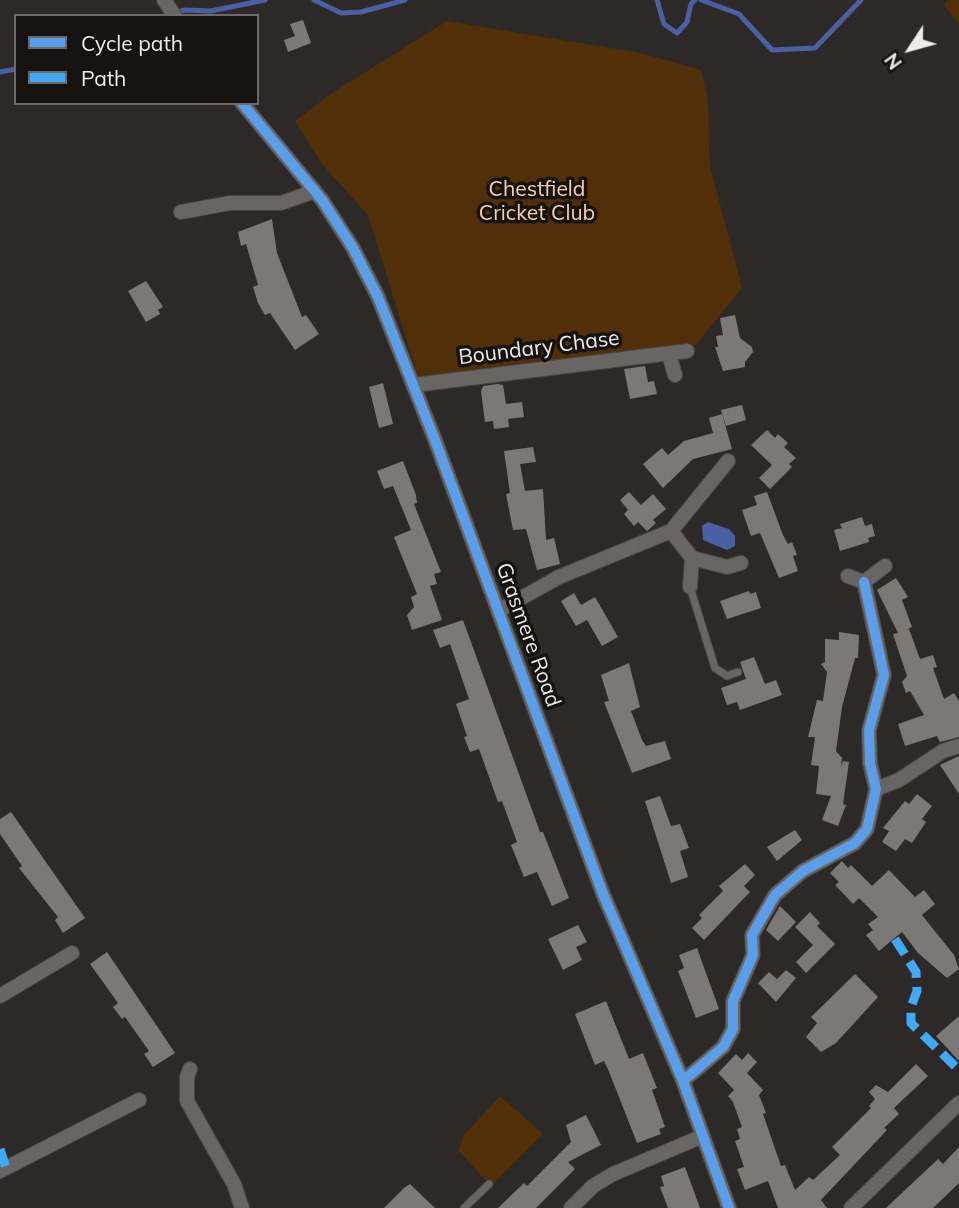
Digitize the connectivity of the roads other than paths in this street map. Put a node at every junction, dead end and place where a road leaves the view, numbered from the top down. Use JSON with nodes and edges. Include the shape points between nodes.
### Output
{"nodes":[{"id":1,"x":244,"y":105,"type":"edge"},
{"id":2,"x":315,"y":191,"type":"junction"},
{"id":3,"x":181,"y":212,"type":"dead end"},
{"id":4,"x":687,"y":351,"type":"dead end"},
{"id":5,"x":669,"y":354,"type":"junction"},
{"id":6,"x":675,"y":375,"type":"dead end"},
{"id":7,"x":414,"y":385,"type":"junction"},
{"id":8,"x":728,"y":461,"type":"dead end"},
{"id":9,"x":671,"y":531,"type":"junction"},
{"id":10,"x":692,"y":558,"type":"junction"},
{"id":11,"x":741,"y":563,"type":"dead end"},
{"id":12,"x":884,"y":566,"type":"dead end"},
{"id":13,"x":848,"y":576,"type":"dead end"},
{"id":14,"x":864,"y":582,"type":"junction"},
{"id":15,"x":690,"y":587,"type":"joint"},
{"id":16,"x":498,"y":611,"type":"junction"},
{"id":17,"x":738,"y":672,"type":"dead end"},
{"id":18,"x":959,"y":746,"type":"edge"},
{"id":19,"x":876,"y":789,"type":"junction"},
{"id":20,"x":72,"y":953,"type":"dead end"},
{"id":21,"x":0,"y":996,"type":"edge"},
{"id":22,"x":190,"y":1069,"type":"dead end"},
{"id":23,"x":683,"y":1081,"type":"junction"},
{"id":24,"x":139,"y":1100,"type":"dead end"},
{"id":25,"x":959,"y":1103,"type":"edge"},
{"id":26,"x":703,"y":1136,"type":"junction"},
{"id":27,"x":0,"y":1171,"type":"edge"},
{"id":28,"x":489,"y":1184,"type":"dead end"},
{"id":29,"x":242,"y":1208,"type":"edge"},
{"id":30,"x":464,"y":1208,"type":"edge"},
{"id":31,"x":570,"y":1208,"type":"edge"},
{"id":32,"x":729,"y":1208,"type":"edge"},
{"id":33,"x":851,"y":1208,"type":"edge"}],
"edges":[{"from":1,"to":2,"type":"street","name":"Grasmere Road"},
{"from":2,"to":3,"type":"street","via":[[281,203],[230,203]]},
{"from":2,"to":7,"type":"street","name":"Grasmere Road","via":[[372,284]]},
{"from":4,"to":5,"type":"street","name":"Boundary Chase"},
{"from":5,"to":6,"type":"street"},
{"from":5,"to":7,"type":"street","name":"Boundary Chase"},
{"from":7,"to":16,"type":"street","name":"Grasmere Road"},
{"from":8,"to":9,"type":"street"},
{"from":9,"to":10,"type":"street"},
{"from":9,"to":16,"type":"street","via":[[559,578]]},
{"from":10,"to":11,"type":"street","via":[[727,567]]},
{"from":10,"to":15,"type":"street"},
{"from":12,"to":14,"type":"street"},
{"from":13,"to":14,"type":"street"},
{"from":14,"to":19,"type":"street","via":[[884,676],[870,730]]},
{"from":15,"to":17,"type":"lane","via":[[715,668],[727,676]]},
{"from":16,"to":23,"type":"street","name":"Grasmere Road","via":[[603,894]]},
{"from":18,"to":19,"type":"street"},
{"from":19,"to":23,"type":"street","via":[[867,829],[855,843],[803,870],[762,914],[752,935],[750,963],[733,1001],[733,1029],[723,1047]]},
{"from":20,"to":21,"type":"street"},
{"from":22,"to":29,"type":"street","via":[[187,1101],[234,1184]]},
{"from":23,"to":26,"type":"street","name":"Grasmere Road"},
{"from":24,"to":27,"type":"street"},
{"from":25,"to":33,"type":"street"},
{"from":26,"to":31,"type":"street","via":[[613,1174]]},
{"from":26,"to":32,"type":"street","name":"Grasmere Road"},
{"from":28,"to":30,"type":"lane"}]}
